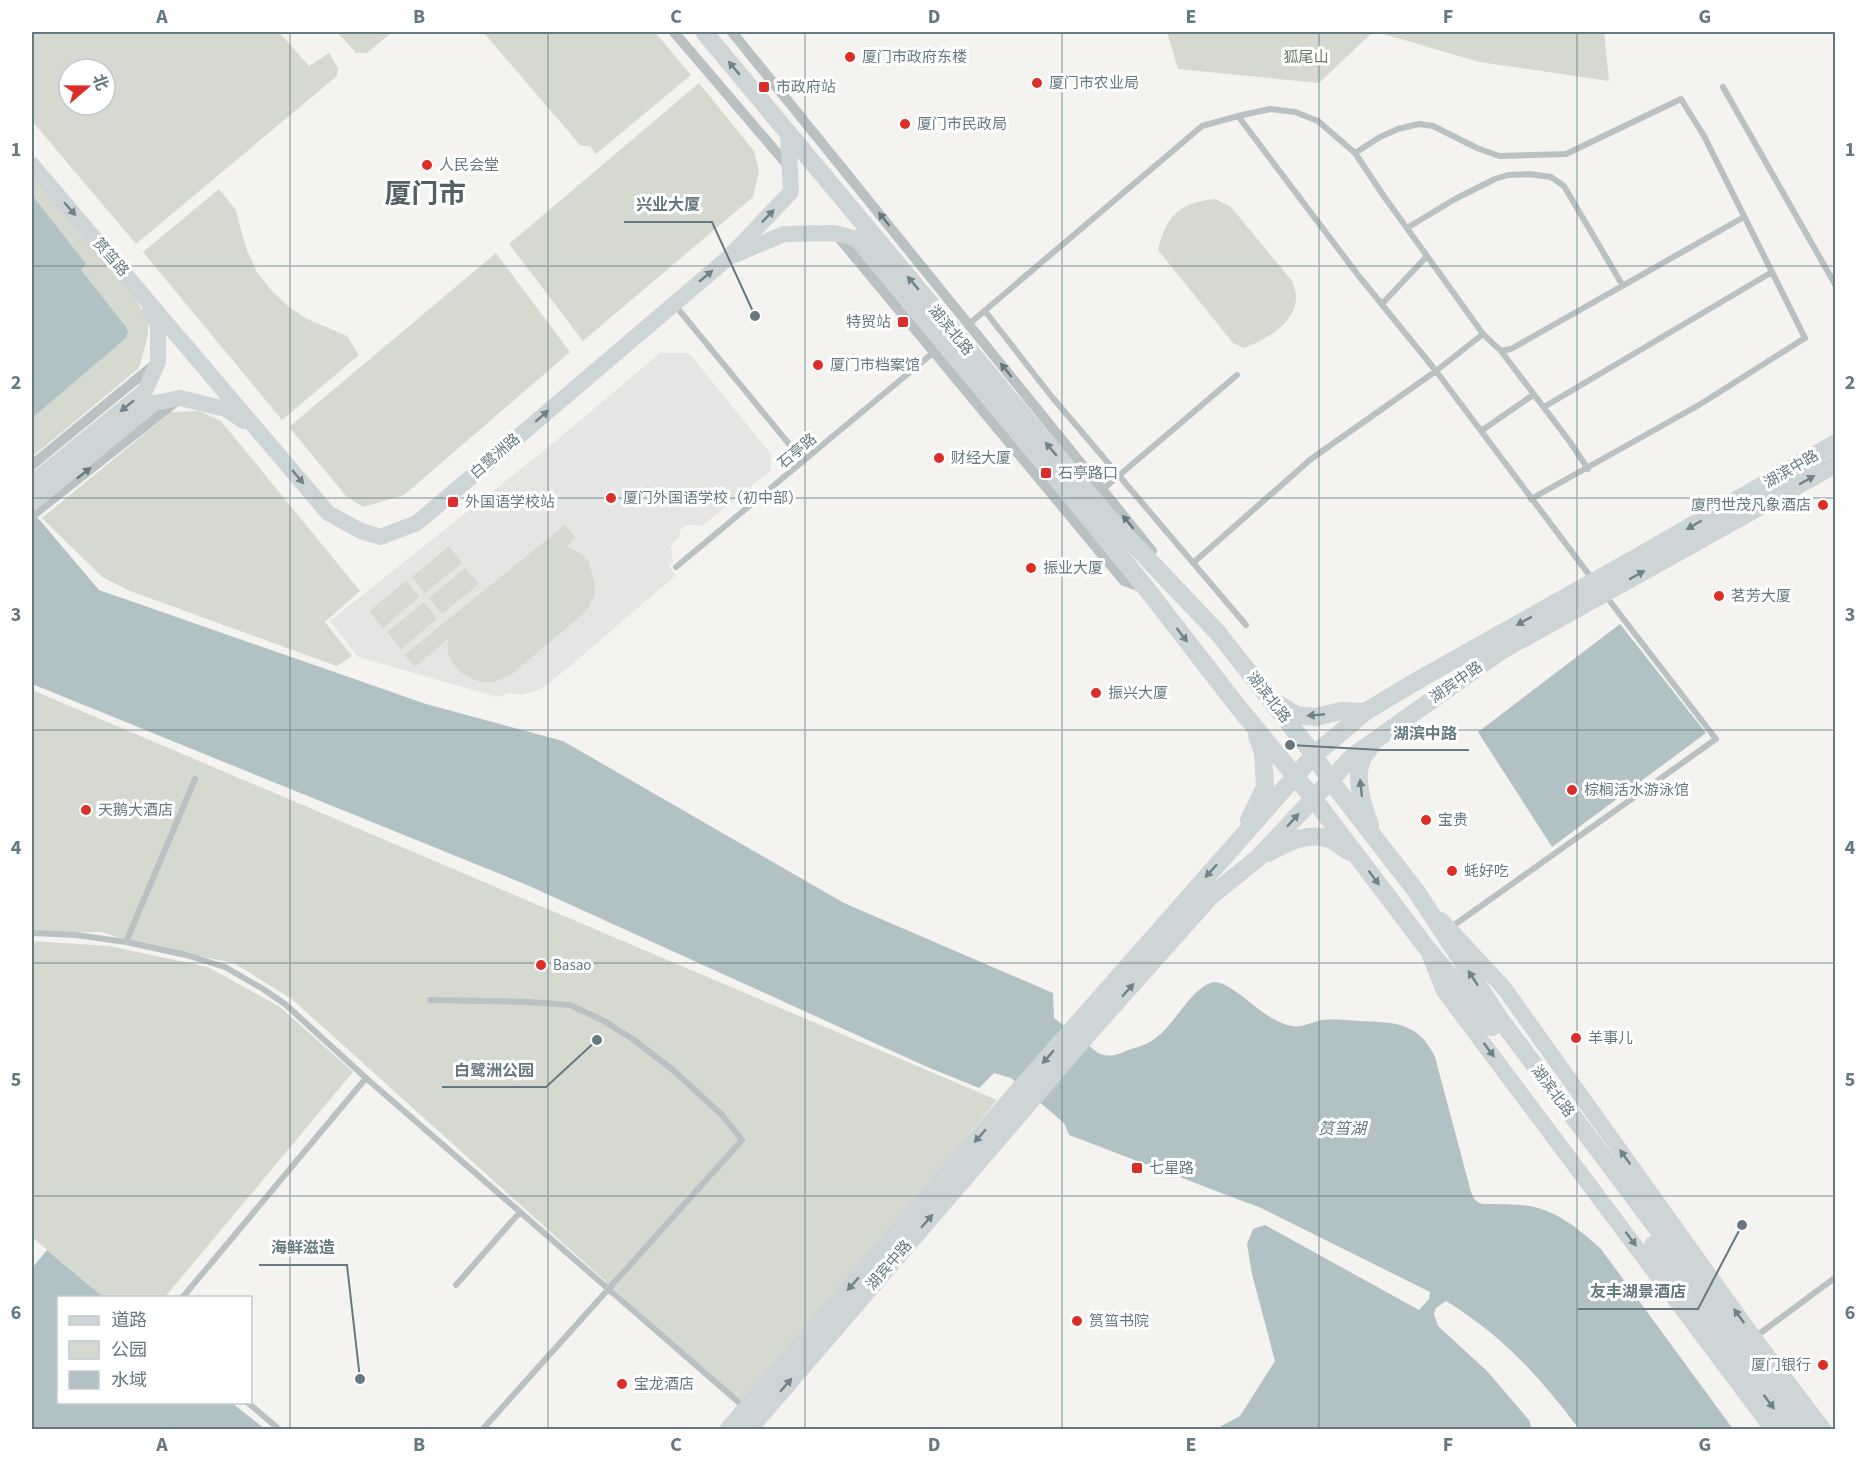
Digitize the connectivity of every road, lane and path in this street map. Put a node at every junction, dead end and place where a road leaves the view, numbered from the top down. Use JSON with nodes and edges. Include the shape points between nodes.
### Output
{"nodes":[{"id":1,"x":674,"y":32,"type":"edge"},
{"id":2,"x":704,"y":32,"type":"edge"},
{"id":3,"x":732,"y":32,"type":"edge"},
{"id":4,"x":1724,"y":87,"type":"dead end"},
{"id":5,"x":1238,"y":116,"type":"junction"},
{"id":6,"x":788,"y":133,"type":"junction"},
{"id":7,"x":1355,"y":153,"type":"junction"},
{"id":8,"x":32,"y":165,"type":"edge"},
{"id":9,"x":791,"y":170,"type":"junction"},
{"id":10,"x":1744,"y":216,"type":"junction"},
{"id":11,"x":1407,"y":228,"type":"junction"},
{"id":12,"x":834,"y":233,"type":"junction"},
{"id":13,"x":858,"y":239,"type":"joint"},
{"id":14,"x":1427,"y":256,"type":"junction"},
{"id":15,"x":728,"y":258,"type":"junction"},
{"id":16,"x":1772,"y":272,"type":"junction"},
{"id":17,"x":132,"y":282,"type":"junction"},
{"id":18,"x":1623,"y":286,"type":"junction"},
{"id":19,"x":1836,"y":286,"type":"edge"},
{"id":20,"x":674,"y":303,"type":"junction"},
{"id":21,"x":1382,"y":304,"type":"junction"},
{"id":22,"x":985,"y":311,"type":"junction"},
{"id":23,"x":969,"y":324,"type":"junction"},
{"id":24,"x":1484,"y":334,"type":"junction"},
{"id":25,"x":191,"y":351,"type":"joint"},
{"id":26,"x":1500,"y":351,"type":"junction"},
{"id":27,"x":934,"y":352,"type":"junction"},
{"id":28,"x":158,"y":362,"type":"junction"},
{"id":29,"x":1436,"y":371,"type":"junction"},
{"id":30,"x":1237,"y":375,"type":"dead end"},
{"id":31,"x":1533,"y":395,"type":"junction"},
{"id":32,"x":1544,"y":407,"type":"junction"},
{"id":33,"x":1481,"y":431,"type":"junction"},
{"id":34,"x":260,"y":432,"type":"junction"},
{"id":35,"x":1836,"y":443,"type":"edge"},
{"id":36,"x":803,"y":461,"type":"junction"},
{"id":37,"x":1836,"y":464,"type":"edge"},
{"id":38,"x":32,"y":465,"type":"edge"},
{"id":39,"x":1588,"y":469,"type":"junction"},
{"id":40,"x":1119,"y":475,"type":"junction"},
{"id":41,"x":32,"y":483,"type":"edge"},
{"id":42,"x":1102,"y":490,"type":"junction"},
{"id":43,"x":1531,"y":500,"type":"junction"},
{"id":44,"x":33,"y":507,"type":"edge"},
{"id":45,"x":1193,"y":563,"type":"junction"},
{"id":46,"x":676,"y":567,"type":"dead end"},
{"id":47,"x":1146,"y":588,"type":"junction"},
{"id":48,"x":1599,"y":588,"type":"junction"},
{"id":49,"x":1246,"y":624,"type":"dead end"},
{"id":50,"x":1218,"y":633,"type":"junction"},
{"id":51,"x":1271,"y":700,"type":"junction"},
{"id":52,"x":1365,"y":712,"type":"junction"},
{"id":53,"x":1253,"y":725,"type":"junction"},
{"id":54,"x":1375,"y":741,"type":"junction"},
{"id":55,"x":1314,"y":755,"type":"junction"},
{"id":56,"x":1296,"y":777,"type":"junction"},
{"id":57,"x":195,"y":779,"type":"dead end"},
{"id":58,"x":1330,"y":780,"type":"junction"},
{"id":59,"x":1314,"y":798,"type":"junction"},
{"id":60,"x":1374,"y":838,"type":"junction"},
{"id":61,"x":1238,"y":842,"type":"junction"},
{"id":62,"x":1258,"y":858,"type":"junction"},
{"id":63,"x":1359,"y":858,"type":"junction"},
{"id":64,"x":1416,"y":891,"type":"junction"},
{"id":65,"x":1450,"y":929,"type":"junction"},
{"id":66,"x":32,"y":933,"type":"edge"},
{"id":67,"x":126,"y":942,"type":"junction"},
{"id":68,"x":1426,"y":947,"type":"junction"},
{"id":69,"x":430,"y":1000,"type":"dead end"},
{"id":70,"x":1084,"y":1028,"type":"junction"},
{"id":71,"x":366,"y":1078,"type":"junction"},
{"id":72,"x":520,"y":1212,"type":"junction"},
{"id":73,"x":1836,"y":1276,"type":"edge"},
{"id":74,"x":456,"y":1285,"type":"dead end"},
{"id":75,"x":607,"y":1289,"type":"junction"},
{"id":76,"x":184,"y":1296,"type":"edge"},
{"id":77,"x":1744,"y":1346,"type":"junction"},
{"id":78,"x":249,"y":1404,"type":"edge"},
{"id":79,"x":751,"y":1418,"type":"edge"},
{"id":80,"x":280,"y":1430,"type":"edge"},
{"id":81,"x":482,"y":1430,"type":"edge"},
{"id":82,"x":728,"y":1430,"type":"edge"},
{"id":83,"x":1773,"y":1430,"type":"edge"},
{"id":84,"x":1790,"y":1430,"type":"edge"},
{"id":85,"x":1808,"y":1430,"type":"edge"},
{"id":86,"x":1824,"y":1430,"type":"edge"}],
"edges":[{"from":1,"to":9,"type":"street"},
{"from":6,"to":2,"type":"main road","name":"湖滨北路","one_way":true},
{"from":23,"to":3,"type":"street","one_way":true},
{"from":4,"to":19,"type":"street"},
{"from":5,"to":7,"type":"street","via":[[1270,109],[1295,112],[1318,121]]},
{"from":5,"to":21,"type":"street"},
{"from":5,"to":22,"type":"street","via":[[1202,126]]},
{"from":6,"to":9,"type":"main road","name":"白鹭洲路"},
{"from":50,"to":6,"type":"main road","name":"湖滨北路","one_way":true,"via":[[1108,517]]},
{"from":7,"to":10,"type":"street","via":[[1380,137],[1419,124],[1433,126],[1499,156],[1566,154],[1681,99]]},
{"from":7,"to":11,"type":"street"},
{"from":8,"to":17,"type":"main road","name":"筼筜路","one_way":true},
{"from":15,"to":9,"type":"main road","name":"白鹭洲路","one_way":true,"via":[[791,192]]},
{"from":10,"to":16,"type":"street"},
{"from":10,"to":18,"type":"street"},
{"from":11,"to":14,"type":"street"},
{"from":11,"to":18,"type":"street","via":[[1495,179],[1529,174],[1551,177],[1564,186]]},
{"from":12,"to":13,"type":"main road","name":"白鹭洲路"},
{"from":12,"to":15,"type":"main road","name":"白鹭洲路","via":[[784,234]]},
{"from":12,"to":27,"type":"street"},
{"from":13,"to":47,"type":"main road","name":"湖滨北路"},
{"from":14,"to":21,"type":"street"},
{"from":14,"to":24,"type":"street"},
{"from":20,"to":15,"type":"main road","name":"白鹭洲路","one_way":true},
{"from":16,"to":32,"type":"street"},
{"from":16,"to":39,"type":"street","via":[[1805,338]]},
{"from":17,"to":25,"type":"main road","name":"筼筜路"},
{"from":17,"to":28,"type":"main road","via":[[158,325]]},
{"from":18,"to":26,"type":"street","via":[[1511,349]]},
{"from":34,"to":20,"type":"main road","name":"白鹭洲路","one_way":true,"via":[[328,513],[380,537],[417,523]]},
{"from":20,"to":36,"type":"street"},
{"from":21,"to":29,"type":"street"},
{"from":22,"to":23,"type":"street"},
{"from":22,"to":40,"type":"street"},
{"from":42,"to":23,"type":"street","one_way":true},
{"from":24,"to":26,"type":"street"},
{"from":24,"to":29,"type":"street"},
{"from":25,"to":34,"type":"main road","name":"白鹭洲路"},
{"from":26,"to":31,"type":"street"},
{"from":27,"to":36,"type":"street","name":"石亭路"},
{"from":27,"to":47,"type":"street","via":[[1124,581]]},
{"from":28,"to":38,"type":"street"},
{"from":28,"to":41,"type":"main road","one_way":true,"via":[[145,391]]},
{"from":29,"to":33,"type":"street"},
{"from":29,"to":45,"type":"street","via":[[1311,459]]},
{"from":30,"to":40,"type":"street"},
{"from":31,"to":32,"type":"street"},
{"from":31,"to":33,"type":"street"},
{"from":32,"to":39,"type":"street"},
{"from":33,"to":43,"type":"street"},
{"from":44,"to":34,"type":"main road","name":"白鹭洲路","one_way":true,"via":[[154,403],[180,398],[226,409]]},
{"from":35,"to":48,"type":"main road","name":"湖滨中路","one_way":true},
{"from":36,"to":46,"type":"street","name":"石亭路"},
{"from":48,"to":37,"type":"main road","name":"湖宾中路","one_way":true},
{"from":39,"to":43,"type":"street"},
{"from":40,"to":42,"type":"street"},
{"from":40,"to":45,"type":"street"},
{"from":50,"to":42,"type":"street","one_way":true},
{"from":43,"to":48,"type":"street"},
{"from":45,"to":49,"type":"street"},
{"from":47,"to":53,"type":"main road","name":"湖滨北路","one_way":true},
{"from":48,"to":52,"type":"main road","name":"湖滨中路","one_way":true,"via":[[1420,679]]},
{"from":48,"to":54,"type":"main road","name":"湖宾中路","via":[[1501,651]]},
{"from":48,"to":65,"type":"street","via":[[1716,739]]},
{"from":50,"to":51,"type":"main road","name":"湖滨北路"},
{"from":52,"to":51,"type":"main road","one_way":true,"via":[[1296,715]]},
{"from":51,"to":55,"type":"main road","name":"湖滨北路"},
{"from":52,"to":55,"type":"main road","name":"湖滨中路"},
{"from":53,"to":56,"type":"main road","name":"湖滨北路"},
{"from":53,"to":61,"type":"main road","via":[[1263,752],[1265,788]]},
{"from":54,"to":58,"type":"main road","name":"湖宾中路","via":[[1353,756]]},
{"from":60,"to":54,"type":"main road","one_way":true,"via":[[1360,786],[1361,761]]},
{"from":55,"to":56,"type":"main road","name":"湖滨中路"},
{"from":55,"to":58,"type":"main road","name":"湖滨北路"},
{"from":56,"to":59,"type":"main road","name":"湖滨北路"},
{"from":56,"to":61,"type":"main road","name":"湖滨中路"},
{"from":57,"to":67,"type":"street"},
{"from":58,"to":59,"type":"main road","name":"湖宾中路"},
{"from":58,"to":60,"type":"main road","name":"湖滨北路"},
{"from":62,"to":59,"type":"main road","name":"湖宾中路","one_way":true},
{"from":59,"to":63,"type":"main road","name":"湖滨北路"},
{"from":60,"to":64,"type":"main road","name":"湖滨北路"},
{"from":61,"to":70,"type":"main road","name":"湖滨中路","one_way":true},
{"from":62,"to":63,"type":"main road","via":[[1310,835],[1329,839]]},
{"from":70,"to":62,"type":"main road","name":"湖宾中路","one_way":true,"via":[[1210,897]]},
{"from":63,"to":68,"type":"main road","name":"湖滨北路","one_way":true},
{"from":64,"to":65,"type":"main road"},
{"from":77,"to":64,"type":"main road","name":"湖滨北路","one_way":true,"via":[[1500,1019]]},
{"from":77,"to":65,"type":"main road","one_way":true,"via":[[1504,988]]},
{"from":66,"to":67,"type":"street"},
{"from":67,"to":71,"type":"street","via":[[186,955],[225,968],[253,983],[285,1004]]},
{"from":68,"to":77,"type":"main road","name":"湖滨北路"},
{"from":68,"to":83,"type":"main road","one_way":true,"via":[[1444,991]]},
{"from":69,"to":75,"type":"street","via":[[570,1005],[604,1021],[673,1070],[722,1115],[742,1140]]},
{"from":70,"to":79,"type":"main road","name":"湖宾中路"},
{"from":71,"to":72,"type":"street"},
{"from":71,"to":76,"type":"street"},
{"from":72,"to":74,"type":"street"},
{"from":72,"to":75,"type":"street"},
{"from":73,"to":77,"type":"street"},
{"from":75,"to":79,"type":"street"},
{"from":75,"to":81,"type":"street"},
{"from":77,"to":84,"type":"main road","name":"湖滨北路","one_way":true},
{"from":77,"to":85,"type":"main road","name":"湖滨北路"},
{"from":77,"to":86,"type":"main road"},
{"from":78,"to":80,"type":"street"},
{"from":79,"to":82,"type":"main road","name":"湖宾中路"}]}
